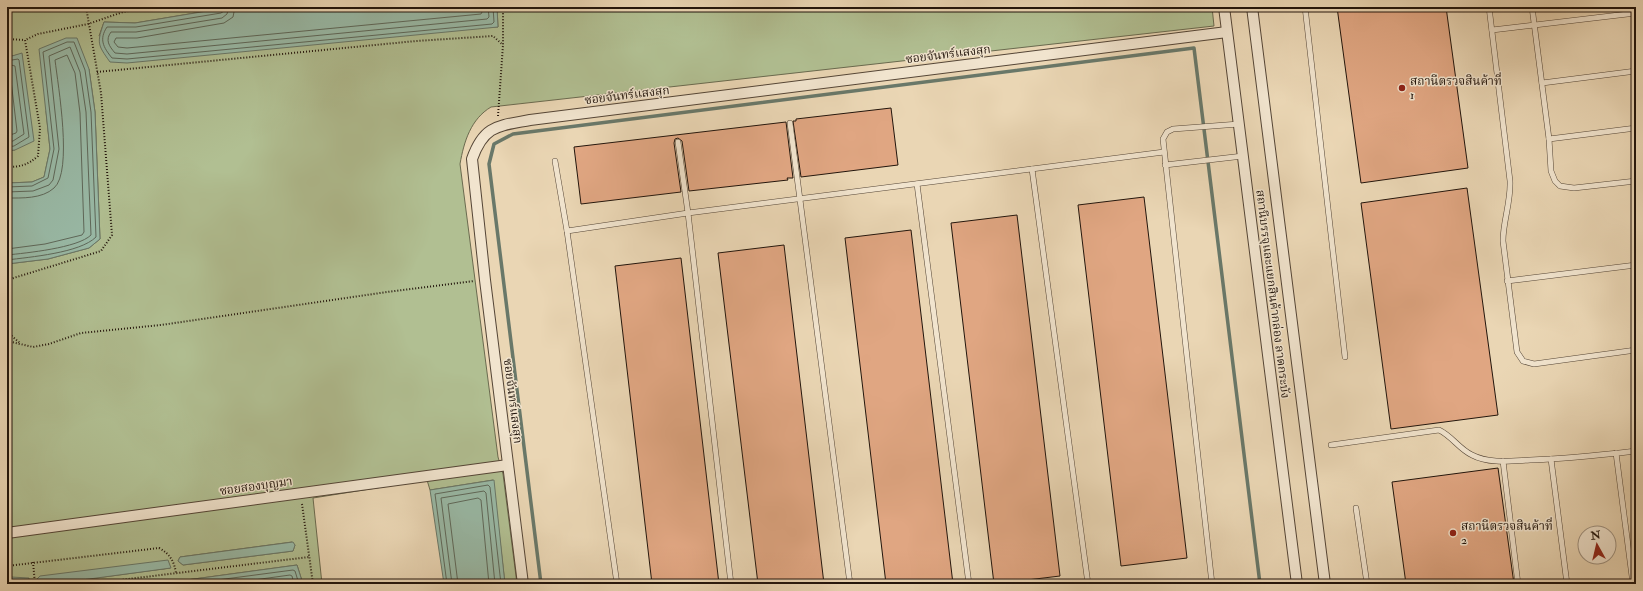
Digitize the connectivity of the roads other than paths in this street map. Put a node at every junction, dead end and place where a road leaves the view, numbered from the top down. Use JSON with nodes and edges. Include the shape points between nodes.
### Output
{"nodes":[{"id":1,"x":1224,"y":7,"type":"edge"},
{"id":2,"x":1252,"y":7,"type":"edge"},
{"id":3,"x":1305,"y":7,"type":"edge"},
{"id":4,"x":1489,"y":7,"type":"edge"},
{"id":5,"x":1532,"y":7,"type":"edge"},
{"id":6,"x":1636,"y":12,"type":"edge"},
{"id":7,"x":1535,"y":25,"type":"junction"},
{"id":8,"x":1492,"y":30,"type":"junction"},
{"id":9,"x":1227,"y":32,"type":"junction"},
{"id":10,"x":1636,"y":71,"type":"edge"},
{"id":11,"x":1542,"y":83,"type":"junction"},
{"id":12,"x":790,"y":123,"type":"dead end"},
{"id":13,"x":1239,"y":124,"type":"junction"},
{"id":14,"x":1636,"y":128,"type":"edge"},
{"id":15,"x":1549,"y":139,"type":"junction"},
{"id":16,"x":678,"y":142,"type":"dead end"},
{"id":17,"x":1164,"y":152,"type":"junction"},
{"id":18,"x":1243,"y":156,"type":"junction"},
{"id":19,"x":555,"y":161,"type":"dead end"},
{"id":20,"x":1165,"y":165,"type":"junction"},
{"id":21,"x":1032,"y":169,"type":"junction"},
{"id":22,"x":1636,"y":181,"type":"edge"},
{"id":23,"x":917,"y":184,"type":"junction"},
{"id":24,"x":800,"y":199,"type":"junction"},
{"id":25,"x":688,"y":213,"type":"junction"},
{"id":26,"x":567,"y":230,"type":"junction"},
{"id":27,"x":1636,"y":265,"type":"edge"},
{"id":28,"x":1507,"y":281,"type":"junction"},
{"id":29,"x":1636,"y":350,"type":"edge"},
{"id":30,"x":1345,"y":357,"type":"dead end"},
{"id":31,"x":1331,"y":445,"type":"dead end"},
{"id":32,"x":1636,"y":451,"type":"edge"},
{"id":33,"x":1616,"y":453,"type":"junction"},
{"id":34,"x":1551,"y":459,"type":"junction"},
{"id":35,"x":1503,"y":461,"type":"junction"},
{"id":36,"x":508,"y":465,"type":"junction"},
{"id":37,"x":1356,"y":508,"type":"dead end"},
{"id":38,"x":7,"y":533,"type":"edge"},
{"id":39,"x":1212,"y":583,"type":"edge"},
{"id":40,"x":523,"y":584,"type":"edge"},
{"id":41,"x":617,"y":584,"type":"edge"},
{"id":42,"x":731,"y":584,"type":"edge"},
{"id":43,"x":850,"y":584,"type":"edge"},
{"id":44,"x":969,"y":584,"type":"edge"},
{"id":45,"x":1088,"y":584,"type":"edge"},
{"id":46,"x":1197,"y":584,"type":"edge"},
{"id":47,"x":1297,"y":584,"type":"edge"},
{"id":48,"x":1325,"y":584,"type":"edge"},
{"id":49,"x":1367,"y":584,"type":"edge"},
{"id":50,"x":1518,"y":584,"type":"edge"},
{"id":51,"x":1567,"y":584,"type":"edge"},
{"id":52,"x":1633,"y":584,"type":"edge"}],
"edges":[{"from":1,"to":9,"type":"street","name":"สถานีบรรจุและแยกสินค้ากล่อง ลาดกระบัง"},
{"from":2,"to":48,"type":"street","name":"สถานีบรรจุและแยกสินค้ากล่อง ลาดกระบัง"},
{"from":3,"to":30,"type":"lane"},
{"from":4,"to":8,"type":"lane"},
{"from":5,"to":7,"type":"lane"},
{"from":6,"to":7,"type":"lane"},
{"from":7,"to":8,"type":"lane"},
{"from":7,"to":11,"type":"lane"},
{"from":8,"to":28,"type":"lane","via":[[1511,195],[1503,228]]},
{"from":9,"to":13,"type":"street","name":"สถานีบรรจุและแยกสินค้ากล่อง ลาดกระบัง"},
{"from":9,"to":36,"type":"street","name":"ซอยจันทร์แสงสุก","via":[[530,120],[496,127],[477,145],[472,159]]},
{"from":10,"to":11,"type":"lane"},
{"from":11,"to":15,"type":"lane"},
{"from":12,"to":24,"type":"lane"},
{"from":13,"to":17,"type":"lane","via":[[1173,129],[1167,132],[1163,139]]},
{"from":13,"to":18,"type":"street","name":"สถานีบรรจุและแยกสินค้ากล่อง ลาดกระบัง"},
{"from":14,"to":15,"type":"lane"},
{"from":15,"to":22,"type":"lane","via":[[1551,171],[1560,186],[1574,188]]},
{"from":16,"to":25,"type":"lane"},
{"from":17,"to":20,"type":"lane"},
{"from":17,"to":21,"type":"lane"},
{"from":18,"to":20,"type":"lane"},
{"from":18,"to":47,"type":"street","name":"สถานีบรรจุและแยกสินค้ากล่อง ลาดกระบัง"},
{"from":19,"to":26,"type":"lane"},
{"from":20,"to":39,"type":"lane"},
{"from":21,"to":23,"type":"lane"},
{"from":21,"to":45,"type":"lane"},
{"from":23,"to":24,"type":"lane"},
{"from":23,"to":44,"type":"lane"},
{"from":24,"to":25,"type":"lane"},
{"from":24,"to":43,"type":"lane"},
{"from":25,"to":26,"type":"lane"},
{"from":25,"to":42,"type":"lane"},
{"from":26,"to":41,"type":"lane"},
{"from":27,"to":28,"type":"lane"},
{"from":28,"to":29,"type":"lane","via":[[1517,352],[1526,362],[1538,364]]},
{"from":31,"to":35,"type":"lane","via":[[1439,430],[1472,456]]},
{"from":32,"to":33,"type":"lane"},
{"from":33,"to":34,"type":"lane"},
{"from":33,"to":52,"type":"lane"},
{"from":34,"to":35,"type":"lane"},
{"from":34,"to":51,"type":"lane"},
{"from":35,"to":50,"type":"lane"},
{"from":36,"to":38,"type":"street","name":"ซอยสองบุญมา"},
{"from":36,"to":40,"type":"street","name":"ซอยจันทร์แสงสุก"},
{"from":37,"to":49,"type":"lane"},
{"from":39,"to":46,"type":"lane"}]}
